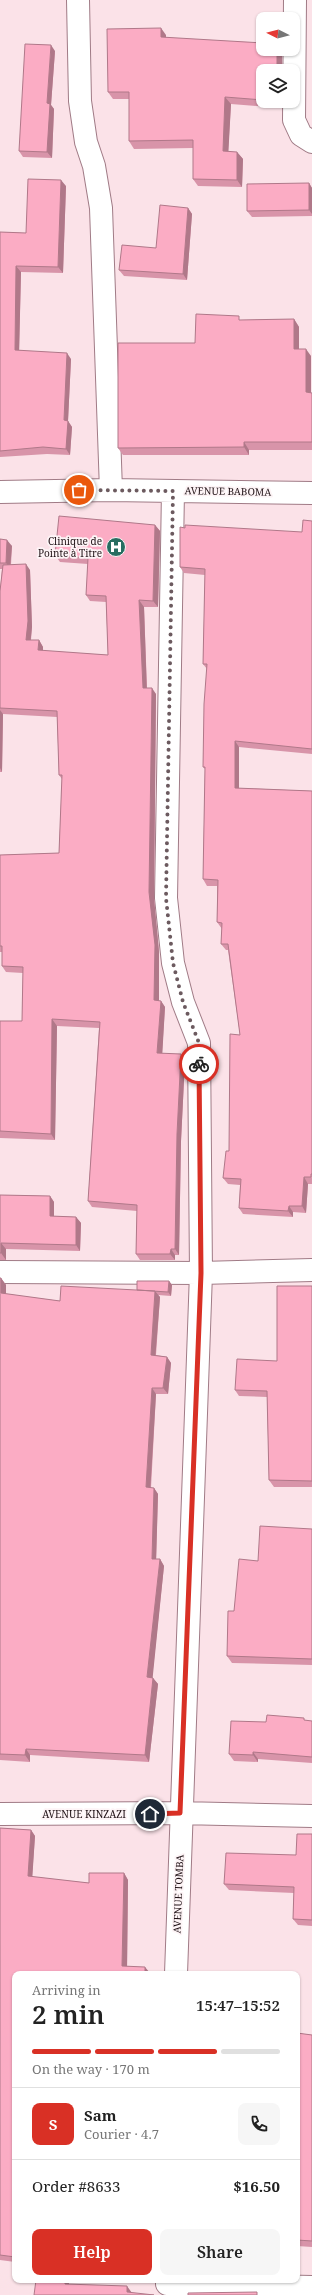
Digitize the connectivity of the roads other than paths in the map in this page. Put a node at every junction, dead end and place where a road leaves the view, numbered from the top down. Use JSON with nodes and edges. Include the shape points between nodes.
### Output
{"nodes":[{"id":1,"x":78,"y":0,"type":"edge"},
{"id":2,"x":295,"y":0,"type":"edge"},
{"id":3,"x":312,"y":142,"type":"edge"},
{"id":4,"x":111,"y":490,"type":"junction"},
{"id":5,"x":173,"y":491,"type":"junction"},
{"id":6,"x":0,"y":492,"type":"edge"},
{"id":7,"x":312,"y":493,"type":"edge"},
{"id":8,"x":312,"y":1270,"type":"edge"},
{"id":9,"x":0,"y":1272,"type":"edge"},
{"id":10,"x":201,"y":1273,"type":"junction"},
{"id":11,"x":180,"y":1813,"type":"junction"},
{"id":12,"x":0,"y":1814,"type":"edge"},
{"id":13,"x":312,"y":1816,"type":"edge"},
{"id":14,"x":176,"y":1971,"type":"edge"},
{"id":15,"x":167,"y":2286,"type":"edge"},
{"id":16,"x":312,"y":2287,"type":"edge"}],
"edges":[{"from":1,"to":4,"type":"street","via":[[80,101],[86,142],[94,166],[101,208]]},
{"from":2,"to":3,"type":"street","via":[[294,120],[301,135]]},
{"from":4,"to":5,"type":"street","name":"AVENUE BABOMA"},
{"from":4,"to":6,"type":"street","name":"AVENUE BABOMA"},
{"from":5,"to":7,"type":"street","name":"AVENUE BABOMA"},
{"from":5,"to":10,"type":"street","name":"AVENUE TOMBA","via":[[166,898],[173,963],[183,1002],[199,1043]]},
{"from":8,"to":10,"type":"street"},
{"from":9,"to":10,"type":"street"},
{"from":10,"to":11,"type":"street","name":"AVENUE TOMBA"},
{"from":11,"to":12,"type":"street","name":"AVENUE KINZAZI"},
{"from":11,"to":13,"type":"street","name":"AVENUE KINZAZI"},
{"from":11,"to":14,"type":"street","name":"AVENUE TOMBA"},
{"from":15,"to":16,"type":"street"}]}
